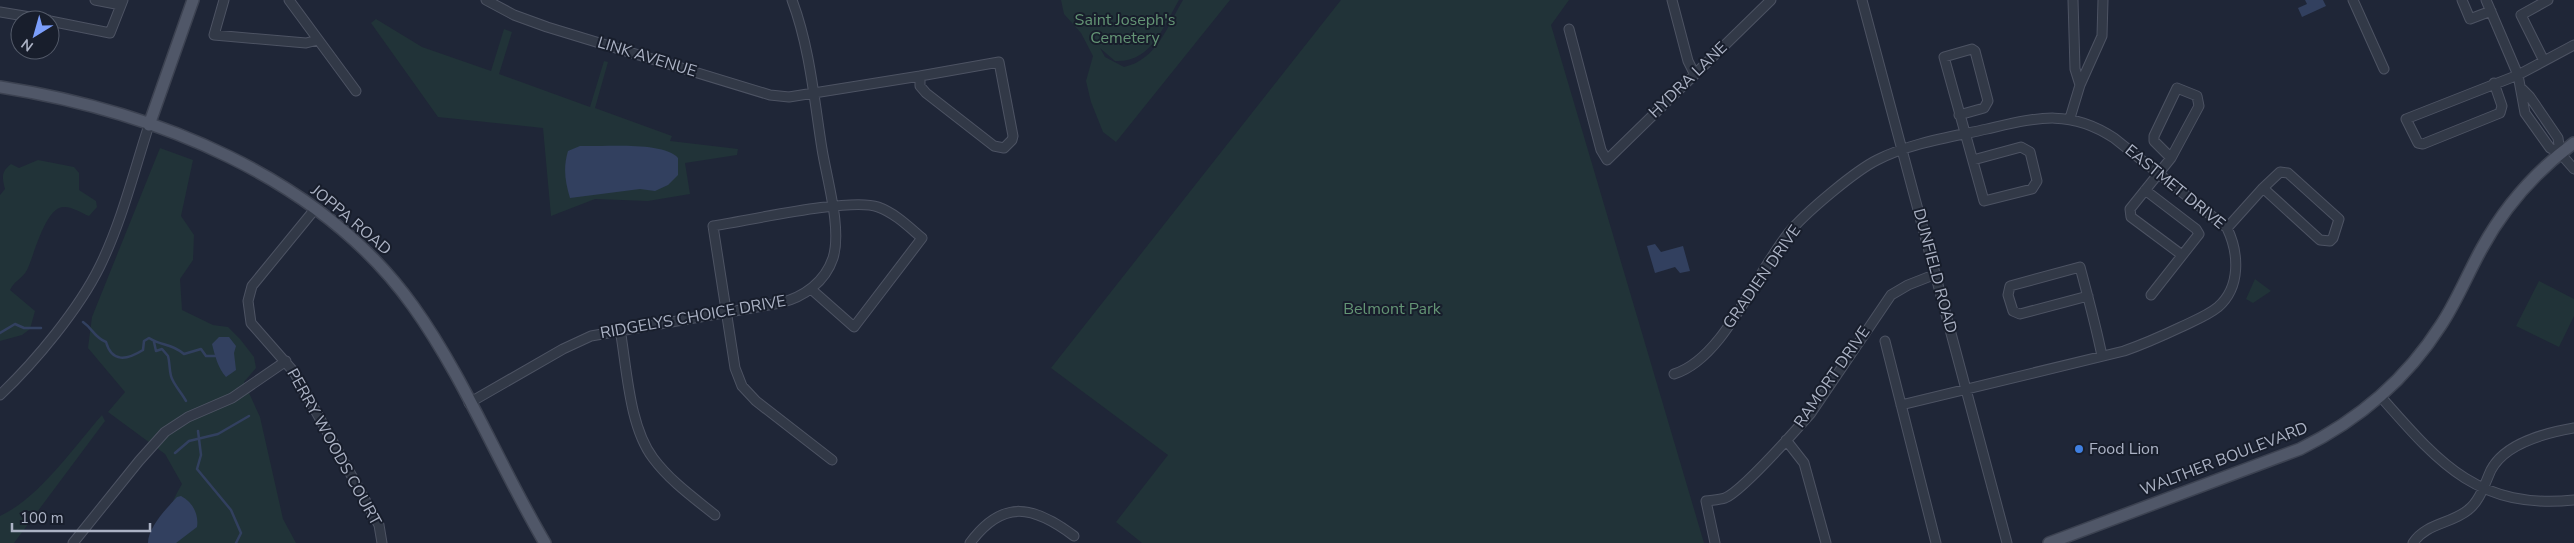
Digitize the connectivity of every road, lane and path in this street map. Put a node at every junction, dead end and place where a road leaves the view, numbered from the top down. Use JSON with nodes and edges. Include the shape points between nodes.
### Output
{"nodes":[{"id":1,"x":95,"y":0,"type":"edge"},
{"id":2,"x":193,"y":0,"type":"edge"},
{"id":3,"x":224,"y":0,"type":"edge"},
{"id":4,"x":289,"y":0,"type":"edge"},
{"id":5,"x":486,"y":0,"type":"edge"},
{"id":6,"x":792,"y":0,"type":"edge"},
{"id":7,"x":1672,"y":0,"type":"edge"},
{"id":8,"x":1771,"y":0,"type":"edge"},
{"id":9,"x":1862,"y":0,"type":"edge"},
{"id":10,"x":2073,"y":0,"type":"edge"},
{"id":11,"x":2103,"y":0,"type":"edge"},
{"id":12,"x":2353,"y":0,"type":"edge"},
{"id":13,"x":2462,"y":0,"type":"edge"},
{"id":14,"x":2486,"y":0,"type":"edge"},
{"id":15,"x":2548,"y":0,"type":"edge"},
{"id":16,"x":122,"y":3,"type":"edge"},
{"id":17,"x":2492,"y":10,"type":"junction"},
{"id":18,"x":60,"y":22,"type":"edge"},
{"id":19,"x":1569,"y":29,"type":"dead end"},
{"id":20,"x":318,"y":40,"type":"junction"},
{"id":21,"x":2574,"y":45,"type":"edge"},
{"id":22,"x":2544,"y":61,"type":"junction"},
{"id":23,"x":2384,"y":69,"type":"dead end"},
{"id":24,"x":1694,"y":73,"type":"junction"},
{"id":25,"x":2518,"y":75,"type":"junction"},
{"id":26,"x":920,"y":76,"type":"junction"},
{"id":27,"x":2494,"y":83,"type":"junction"},
{"id":28,"x":2080,"y":85,"type":"junction"},
{"id":29,"x":0,"y":87,"type":"edge"},
{"id":30,"x":2522,"y":89,"type":"junction"},
{"id":31,"x":356,"y":91,"type":"dead end"},
{"id":32,"x":813,"y":94,"type":"junction"},
{"id":33,"x":1959,"y":115,"type":"junction"},
{"id":34,"x":2070,"y":118,"type":"junction"},
{"id":35,"x":149,"y":124,"type":"junction"},
{"id":36,"x":1964,"y":134,"type":"junction"},
{"id":37,"x":2574,"y":143,"type":"edge"},
{"id":38,"x":1903,"y":150,"type":"junction"},
{"id":39,"x":2560,"y":153,"type":"junction"},
{"id":40,"x":2171,"y":158,"type":"junction"},
{"id":41,"x":1973,"y":160,"type":"junction"},
{"id":42,"x":2574,"y":169,"type":"edge"},
{"id":43,"x":2160,"y":174,"type":"junction"},
{"id":44,"x":2263,"y":188,"type":"junction"},
{"id":45,"x":2146,"y":190,"type":"junction"},
{"id":46,"x":832,"y":207,"type":"junction"},
{"id":47,"x":315,"y":209,"type":"junction"},
{"id":48,"x":2227,"y":228,"type":"junction"},
{"id":49,"x":2182,"y":256,"type":"junction"},
{"id":50,"x":1936,"y":274,"type":"junction"},
{"id":51,"x":811,"y":289,"type":"junction"},
{"id":52,"x":2151,"y":295,"type":"dead end"},
{"id":53,"x":2088,"y":296,"type":"junction"},
{"id":54,"x":726,"y":312,"type":"junction"},
{"id":55,"x":620,"y":329,"type":"junction"},
{"id":56,"x":1885,"y":341,"type":"dead end"},
{"id":57,"x":2102,"y":356,"type":"junction"},
{"id":58,"x":286,"y":361,"type":"junction"},
{"id":59,"x":1674,"y":374,"type":"dead end"},
{"id":60,"x":1966,"y":389,"type":"junction"},
{"id":61,"x":0,"y":395,"type":"edge"},
{"id":62,"x":2381,"y":397,"type":"junction"},
{"id":63,"x":469,"y":403,"type":"junction"},
{"id":64,"x":1901,"y":405,"type":"junction"},
{"id":65,"x":2574,"y":428,"type":"edge"},
{"id":66,"x":1786,"y":440,"type":"junction"},
{"id":67,"x":832,"y":460,"type":"dead end"},
{"id":68,"x":2482,"y":488,"type":"junction"},
{"id":69,"x":2574,"y":500,"type":"edge"},
{"id":70,"x":715,"y":515,"type":"dead end"},
{"id":71,"x":1074,"y":536,"type":"dead end"},
{"id":72,"x":73,"y":543,"type":"edge"},
{"id":73,"x":382,"y":543,"type":"edge"},
{"id":74,"x":545,"y":543,"type":"edge"},
{"id":75,"x":970,"y":543,"type":"edge"},
{"id":76,"x":1716,"y":543,"type":"edge"},
{"id":77,"x":1826,"y":543,"type":"edge"},
{"id":78,"x":1936,"y":543,"type":"edge"},
{"id":79,"x":2007,"y":543,"type":"edge"},
{"id":80,"x":2049,"y":543,"type":"edge"},
{"id":81,"x":2413,"y":543,"type":"edge"}],
"edges":[{"from":1,"to":16,"type":"street"},
{"from":2,"to":35,"type":"main road"},
{"from":3,"to":20,"type":"street","via":[[214,35],[306,43]]},
{"from":4,"to":20,"type":"street"},
{"from":5,"to":32,"type":"street","name":"LINK AVENUE","via":[[546,27],[770,95]]},
{"from":6,"to":32,"type":"street","name":"RIDGELYS CHOICE DRIVE","via":[[806,44]]},
{"from":7,"to":24,"type":"street"},
{"from":8,"to":24,"type":"street","name":"HYDRA LANE"},
{"from":9,"to":38,"type":"street","name":"DUNFIELD ROAD"},
{"from":10,"to":28,"type":"street","via":[[2075,70]]},
{"from":11,"to":28,"type":"street","via":[[2102,36]]},
{"from":12,"to":23,"type":"street"},
{"from":13,"to":17,"type":"street","via":[[2470,19]]},
{"from":14,"to":17,"type":"street"},
{"from":15,"to":22,"type":"street","via":[[2521,15]]},
{"from":16,"to":18,"type":"street","via":[[110,33]]},
{"from":17,"to":25,"type":"street"},
{"from":19,"to":24,"type":"street","name":"HYDRA LANE","via":[[1601,150],[1607,160]]},
{"from":20,"to":31,"type":"street"},
{"from":21,"to":22,"type":"street"},
{"from":22,"to":25,"type":"street"},
{"from":25,"to":27,"type":"street"},
{"from":25,"to":30,"type":"street"},
{"from":26,"to":26,"type":"street","name":"LINK AVENUE","via":[[999,62],[1012,136],[1008,145],[1004,148],[994,146],[926,93],[920,86]]},
{"from":26,"to":32,"type":"street","name":"LINK AVENUE"},
{"from":27,"to":27,"type":"street","via":[[2502,106],[2500,113],[2423,144],[2418,143],[2406,119]]},
{"from":28,"to":34,"type":"street"},
{"from":29,"to":35,"type":"main road","name":"JOPPA ROAD","via":[[73,102]]},
{"from":30,"to":39,"type":"street","via":[[2558,138]]},
{"from":30,"to":39,"type":"street","via":[[2525,113],[2550,148]]},
{"from":32,"to":46,"type":"street","name":"RIDGELYS CHOICE DRIVE"},
{"from":33,"to":33,"type":"street","via":[[1984,108],[1988,101],[1972,49],[1944,57]]},
{"from":33,"to":36,"type":"street"},
{"from":34,"to":36,"type":"street","name":"EASTMET DRIVE","via":[[2027,120]]},
{"from":34,"to":43,"type":"street","name":"EASTMET DRIVE","via":[[2106,133]]},
{"from":35,"to":47,"type":"main road","name":"JOPPA ROAD","via":[[251,169]]},
{"from":35,"to":61,"type":"street","via":[[117,224],[92,281],[39,353]]},
{"from":36,"to":38,"type":"street","name":"EASTMET DRIVE"},
{"from":36,"to":41,"type":"street"},
{"from":37,"to":39,"type":"main road","name":"WALTHER BOULEVARD"},
{"from":38,"to":50,"type":"street","name":"DUNFIELD ROAD"},
{"from":38,"to":59,"type":"street","name":"GRADIEN DRIVE","via":[[1877,160],[1797,225],[1718,339],[1695,364]]},
{"from":39,"to":42,"type":"street"},
{"from":39,"to":62,"type":"main road","name":"WALTHER BOULEVARD","via":[[2510,203],[2482,248],[2442,325],[2414,363]]},
{"from":40,"to":40,"type":"street","via":[[2199,106],[2197,96],[2177,88],[2154,136],[2154,141]]},
{"from":40,"to":43,"type":"street"},
{"from":41,"to":41,"type":"street","via":[[1984,201],[2032,189],[2037,181],[2030,152],[2022,147]]},
{"from":43,"to":45,"type":"street"},
{"from":43,"to":48,"type":"street","name":"EASTMET DRIVE"},
{"from":44,"to":44,"type":"street","via":[[2320,240],[2330,241],[2333,238],[2339,219],[2288,173],[2280,172]]},
{"from":44,"to":48,"type":"street"},
{"from":45,"to":49,"type":"street","via":[[2130,210],[2131,217]]},
{"from":45,"to":49,"type":"street","via":[[2199,234]]},
{"from":46,"to":51,"type":"street","name":"RIDGELYS CHOICE DRIVE","via":[[836,240],[832,259],[826,272]]},
{"from":46,"to":51,"type":"street","via":[[866,204],[877,207],[896,217],[922,238],[854,327]]},
{"from":46,"to":54,"type":"street","via":[[713,226]]},
{"from":47,"to":58,"type":"street","name":"PERRY WOODS COURT","via":[[257,280],[248,301],[254,328]]},
{"from":47,"to":63,"type":"main road","name":"JOPPA ROAD","via":[[360,246],[401,290],[433,336]]},
{"from":48,"to":57,"type":"street","name":"EASTMET DRIVE","via":[[2233,240],[2236,261],[2232,286],[2222,302],[2208,314],[2153,340]]},
{"from":49,"to":52,"type":"street"},
{"from":50,"to":60,"type":"street","name":"DUNFIELD ROAD"},
{"from":50,"to":66,"type":"street","name":"RAMORT DRIVE","via":[[1908,284],[1891,295],[1811,413]]},
{"from":51,"to":54,"type":"street","name":"RIDGELYS CHOICE DRIVE","via":[[789,300]]},
{"from":53,"to":53,"type":"street","via":[[2080,267],[2010,286],[2008,295],[2016,314]]},
{"from":53,"to":57,"type":"street"},
{"from":54,"to":55,"type":"street","name":"RIDGELYS CHOICE DRIVE"},
{"from":54,"to":67,"type":"street","via":[[735,368],[742,386]]},
{"from":55,"to":63,"type":"street","name":"RIDGELYS CHOICE DRIVE","via":[[578,341]]},
{"from":55,"to":70,"type":"street","via":[[635,417],[646,446],[665,472]]},
{"from":56,"to":64,"type":"street"},
{"from":57,"to":60,"type":"street","name":"EASTMET DRIVE"},
{"from":58,"to":72,"type":"street","via":[[232,398],[188,417],[164,432]]},
{"from":58,"to":73,"type":"street","name":"PERRY WOODS COURT","via":[[363,495],[381,530]]},
{"from":60,"to":64,"type":"street","name":"EASTMET DRIVE"},
{"from":60,"to":79,"type":"street","name":"DUNFIELD ROAD"},
{"from":62,"to":68,"type":"street","via":[[2436,459]]},
{"from":62,"to":80,"type":"main road","name":"WALTHER BOULEVARD","via":[[2340,428],[2300,449]]},
{"from":63,"to":74,"type":"main road","name":"JOPPA ROAD"},
{"from":64,"to":78,"type":"street"},
{"from":65,"to":68,"type":"street","via":[[2554,432],[2505,452]]},
{"from":66,"to":76,"type":"street","name":"RAMORT DRIVE","via":[[1732,494],[1706,501]]},
{"from":66,"to":77,"type":"street","via":[[1804,463]]},
{"from":68,"to":69,"type":"street","via":[[2527,501]]},
{"from":68,"to":81,"type":"street","via":[[2468,510],[2424,531]]},
{"from":71,"to":75,"type":"street","via":[[1048,518],[1022,511],[993,519]]}]}
